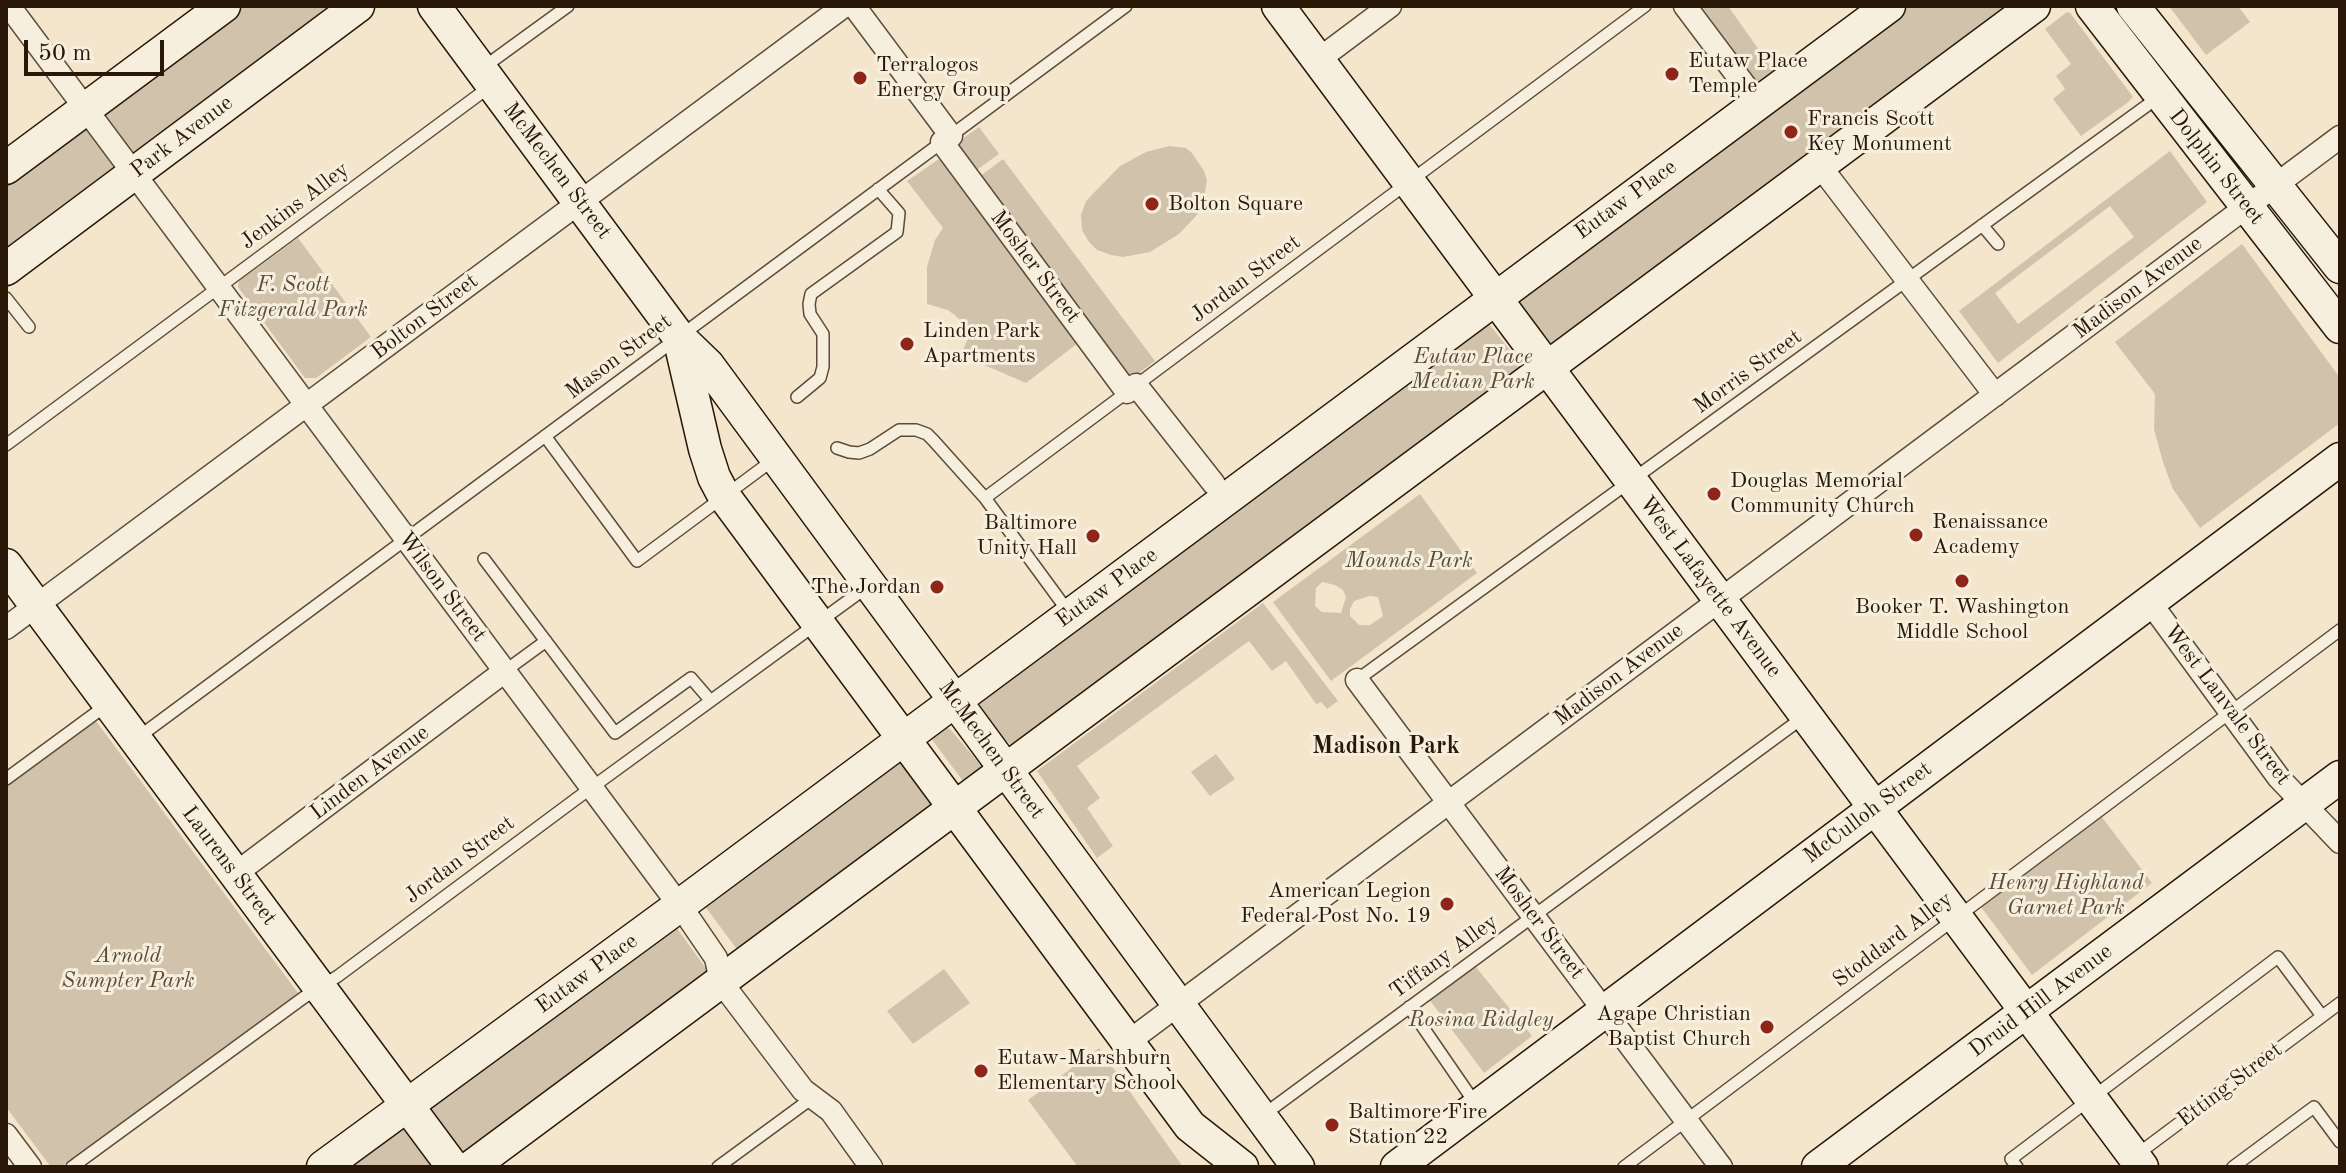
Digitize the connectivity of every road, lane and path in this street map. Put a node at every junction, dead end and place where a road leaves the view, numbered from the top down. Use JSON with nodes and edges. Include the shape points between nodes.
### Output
{"nodes":[{"id":1,"x":9,"y":6,"type":"edge"},
{"id":2,"x":224,"y":6,"type":"edge"},
{"id":3,"x":358,"y":6,"type":"edge"},
{"id":4,"x":434,"y":6,"type":"edge"},
{"id":5,"x":568,"y":6,"type":"edge"},
{"id":6,"x":844,"y":6,"type":"edge"},
{"id":7,"x":854,"y":6,"type":"edge"},
{"id":8,"x":1126,"y":6,"type":"edge"},
{"id":9,"x":1278,"y":6,"type":"edge"},
{"id":10,"x":1390,"y":6,"type":"edge"},
{"id":11,"x":1645,"y":6,"type":"edge"},
{"id":12,"x":1685,"y":6,"type":"edge"},
{"id":13,"x":1889,"y":6,"type":"edge"},
{"id":14,"x":2034,"y":6,"type":"edge"},
{"id":15,"x":2092,"y":6,"type":"edge"},
{"id":16,"x":2133,"y":6,"type":"edge"},
{"id":17,"x":1318,"y":60,"type":"junction"},
{"id":18,"x":487,"y":77,"type":"junction"},
{"id":19,"x":2161,"y":95,"type":"junction"},
{"id":20,"x":1758,"y":103,"type":"junction"},
{"id":21,"x":85,"y":109,"type":"junction"},
{"id":22,"x":2340,"y":137,"type":"edge"},
{"id":23,"x":946,"y":139,"type":"junction"},
{"id":24,"x":1820,"y":166,"type":"junction"},
{"id":25,"x":6,"y":168,"type":"edge"},
{"id":26,"x":134,"y":173,"type":"junction"},
{"id":27,"x":1409,"y":183,"type":"junction"},
{"id":28,"x":2274,"y":185,"type":"junction"},
{"id":29,"x":878,"y":189,"type":"junction"},
{"id":30,"x":580,"y":202,"type":"junction"},
{"id":31,"x":2247,"y":206,"type":"junction"},
{"id":32,"x":1982,"y":225,"type":"junction"},
{"id":33,"x":1998,"y":244,"type":"dead end"},
{"id":34,"x":2340,"y":267,"type":"edge"},
{"id":35,"x":6,"y":269,"type":"edge"},
{"id":36,"x":1907,"y":280,"type":"junction"},
{"id":37,"x":219,"y":288,"type":"junction"},
{"id":38,"x":6,"y":298,"type":"edge"},
{"id":39,"x":1495,"y":298,"type":"junction"},
{"id":40,"x":29,"y":327,"type":"dead end"},
{"id":41,"x":2340,"y":327,"type":"edge"},
{"id":42,"x":679,"y":337,"type":"junction"},
{"id":43,"x":1547,"y":367,"type":"junction"},
{"id":44,"x":1132,"y":388,"type":"junction"},
{"id":45,"x":1995,"y":395,"type":"junction"},
{"id":46,"x":797,"y":397,"type":"dead end"},
{"id":47,"x":307,"y":405,"type":"junction"},
{"id":48,"x":545,"y":436,"type":"junction"},
{"id":49,"x":6,"y":445,"type":"edge"},
{"id":50,"x":837,"y":448,"type":"dead end"},
{"id":51,"x":777,"y":457,"type":"junction"},
{"id":52,"x":2340,"y":459,"type":"edge"},
{"id":53,"x":1632,"y":482,"type":"junction"},
{"id":54,"x":1214,"y":484,"type":"dead end"},
{"id":55,"x":724,"y":496,"type":"junction"},
{"id":56,"x":985,"y":498,"type":"junction"},
{"id":57,"x":406,"y":539,"type":"junction"},
{"id":58,"x":484,"y":559,"type":"dead end"},
{"id":59,"x":6,"y":565,"type":"edge"},
{"id":60,"x":871,"y":584,"type":"junction"},
{"id":61,"x":1720,"y":600,"type":"junction"},
{"id":62,"x":2149,"y":601,"type":"junction"},
{"id":63,"x":36,"y":606,"type":"junction"},
{"id":64,"x":1071,"y":614,"type":"junction"},
{"id":65,"x":817,"y":623,"type":"junction"},
{"id":66,"x":6,"y":628,"type":"edge"},
{"id":67,"x":2340,"y":630,"type":"edge"},
{"id":68,"x":546,"y":641,"type":"junction"},
{"id":69,"x":505,"y":671,"type":"junction"},
{"id":70,"x":1357,"y":680,"type":"joint"},
{"id":71,"x":954,"y":699,"type":"junction"},
{"id":72,"x":710,"y":700,"type":"junction"},
{"id":73,"x":109,"y":704,"type":"junction"},
{"id":74,"x":2231,"y":712,"type":"junction"},
{"id":75,"x":1805,"y":715,"type":"junction"},
{"id":76,"x":904,"y":738,"type":"junction"},
{"id":77,"x":136,"y":740,"type":"junction"},
{"id":78,"x":1006,"y":770,"type":"junction"},
{"id":79,"x":2340,"y":777,"type":"edge"},
{"id":80,"x":6,"y":779,"type":"edge"},
{"id":81,"x":591,"y":788,"type":"junction"},
{"id":82,"x":1449,"y":802,"type":"junction"},
{"id":83,"x":2304,"y":804,"type":"junction"},
{"id":84,"x":956,"y":808,"type":"junction"},
{"id":85,"x":1875,"y":808,"type":"junction"},
{"id":86,"x":2340,"y":842,"type":"edge"},
{"id":87,"x":235,"y":874,"type":"junction"},
{"id":88,"x":679,"y":906,"type":"junction"},
{"id":89,"x":1533,"y":916,"type":"junction"},
{"id":90,"x":1957,"y":918,"type":"junction"},
{"id":91,"x":721,"y":982,"type":"junction"},
{"id":92,"x":319,"y":987,"type":"junction"},
{"id":93,"x":1179,"y":1003,"type":"junction"},
{"id":94,"x":2340,"y":1003,"type":"edge"},
{"id":95,"x":1409,"y":1007,"type":"junction"},
{"id":96,"x":1605,"y":1011,"type":"junction"},
{"id":97,"x":2027,"y":1012,"type":"junction"},
{"id":98,"x":2322,"y":1016,"type":"junction"},
{"id":99,"x":1128,"y":1042,"type":"junction"},
{"id":100,"x":812,"y":1098,"type":"junction"},
{"id":101,"x":2091,"y":1099,"type":"junction"},
{"id":102,"x":408,"y":1106,"type":"junction"},
{"id":103,"x":1478,"y":1107,"type":"junction"},
{"id":104,"x":1261,"y":1116,"type":"junction"},
{"id":105,"x":1686,"y":1121,"type":"junction"},
{"id":106,"x":1190,"y":1126,"type":"junction"},
{"id":107,"x":6,"y":1135,"type":"edge"},
{"id":108,"x":2340,"y":1142,"type":"edge"},
{"id":109,"x":2132,"y":1163,"type":"edge"},
{"id":110,"x":30,"y":1167,"type":"edge"},
{"id":111,"x":72,"y":1167,"type":"edge"},
{"id":112,"x":323,"y":1167,"type":"edge"},
{"id":113,"x":453,"y":1167,"type":"edge"},
{"id":114,"x":471,"y":1167,"type":"edge"},
{"id":115,"x":718,"y":1167,"type":"edge"},
{"id":116,"x":871,"y":1167,"type":"edge"},
{"id":117,"x":1219,"y":1167,"type":"edge"},
{"id":118,"x":1242,"y":1167,"type":"edge"},
{"id":119,"x":1298,"y":1167,"type":"edge"},
{"id":120,"x":1397,"y":1167,"type":"edge"},
{"id":121,"x":1624,"y":1167,"type":"edge"},
{"id":122,"x":1721,"y":1167,"type":"edge"},
{"id":123,"x":1818,"y":1167,"type":"edge"},
{"id":124,"x":2017,"y":1167,"type":"edge"},
{"id":125,"x":2233,"y":1167,"type":"edge"}],
"edges":[{"from":1,"to":21,"type":"street","name":"Wilson Street"},
{"from":2,"to":21,"type":"street"},
{"from":3,"to":26,"type":"street","name":"Park Avenue"},
{"from":4,"to":18,"type":"street","name":"McMechen Street"},
{"from":5,"to":18,"type":"lane","name":"Jenkins Alley"},
{"from":6,"to":30,"type":"street","name":"Bolton Street"},
{"from":7,"to":23,"type":"street","name":"Mosher Street"},
{"from":8,"to":23,"type":"lane","name":"Mason Street"},
{"from":9,"to":17,"type":"street","name":"West Lafayette Avenue"},
{"from":10,"to":17,"type":"street"},
{"from":11,"to":27,"type":"lane","name":"Jordan Street"},
{"from":12,"to":20,"type":"street"},
{"from":13,"to":20,"type":"street","name":"Eutaw Place"},
{"from":14,"to":24,"type":"street"},
{"from":15,"to":19,"type":"street","name":"Dolphin Street"},
{"from":16,"to":28,"type":"street","name":"Dolphin Street"},
{"from":17,"to":27,"type":"street","name":"West Lafayette Avenue"},
{"from":18,"to":30,"type":"street","name":"McMechen Street"},
{"from":18,"to":37,"type":"lane","name":"Jenkins Alley"},
{"from":19,"to":31,"type":"street","name":"Dolphin Street"},
{"from":19,"to":32,"type":"lane","name":"Morris Street"},
{"from":20,"to":39,"type":"street","name":"Eutaw Place"},
{"from":21,"to":25,"type":"street"},
{"from":21,"to":26,"type":"street","name":"Wilson Street"},
{"from":22,"to":28,"type":"street","name":"Madison Avenue"},
{"from":23,"to":29,"type":"lane","name":"Mason Street"},
{"from":23,"to":44,"type":"street","name":"Mosher Street"},
{"from":24,"to":36,"type":"street"},
{"from":24,"to":43,"type":"street"},
{"from":26,"to":35,"type":"street","name":"Park Avenue"},
{"from":26,"to":37,"type":"street","name":"Wilson Street"},
{"from":27,"to":39,"type":"street","name":"West Lafayette Avenue"},
{"from":27,"to":44,"type":"lane","name":"Jordan Street"},
{"from":28,"to":31,"type":"street","name":"Madison Avenue"},
{"from":28,"to":34,"type":"street","name":"Dolphin Street"},
{"from":29,"to":42,"type":"lane","name":"Mason Street"},
{"from":29,"to":46,"type":"lane","via":[[899,213],[897,232],[811,294],[810,314],[823,334],[823,367],[820,378]]},
{"from":30,"to":42,"type":"street","name":"McMechen Street"},
{"from":30,"to":47,"type":"street","name":"Bolton Street"},
{"from":31,"to":41,"type":"street","name":"Dolphin Street"},
{"from":31,"to":45,"type":"street","name":"Madison Avenue"},
{"from":32,"to":33,"type":"lane"},
{"from":32,"to":36,"type":"lane","name":"Morris Street"},
{"from":36,"to":45,"type":"street"},
{"from":36,"to":53,"type":"lane","name":"Morris Street"},
{"from":37,"to":47,"type":"street","name":"Wilson Street"},
{"from":37,"to":49,"type":"lane","name":"Jenkins Alley"},
{"from":38,"to":40,"type":"lane"},
{"from":39,"to":43,"type":"street","name":"West Lafayette Avenue"},
{"from":39,"to":64,"type":"street","name":"Eutaw Place"},
{"from":42,"to":48,"type":"lane","name":"Mason Street"},
{"from":42,"to":51,"type":"street","name":"McMechen Street","via":[[708,365]]},
{"from":42,"to":55,"type":"street","name":"McMechen Street","via":[[705,449]]},
{"from":43,"to":53,"type":"street","name":"West Lafayette Avenue"},
{"from":43,"to":78,"type":"street"},
{"from":44,"to":54,"type":"street","name":"Mosher Street"},
{"from":44,"to":56,"type":"lane","name":"Jordan Street"},
{"from":45,"to":61,"type":"street","name":"Madison Avenue"},
{"from":47,"to":57,"type":"street","name":"Wilson Street"},
{"from":47,"to":63,"type":"street","name":"Bolton Street"},
{"from":48,"to":55,"type":"lane","via":[[637,561]]},
{"from":48,"to":57,"type":"lane","name":"Mason Street"},
{"from":50,"to":56,"type":"lane","via":[[859,453],[899,430],[916,430],[927,434]]},
{"from":51,"to":55,"type":"lane"},
{"from":51,"to":60,"type":"street","name":"McMechen Street"},
{"from":52,"to":62,"type":"street","name":"McCulloh Street"},
{"from":53,"to":61,"type":"street","name":"West Lafayette Avenue"},
{"from":53,"to":70,"type":"lane","name":"Morris Street"},
{"from":55,"to":65,"type":"street","name":"McMechen Street"},
{"from":56,"to":64,"type":"lane"},
{"from":57,"to":69,"type":"street","name":"Wilson Street"},
{"from":57,"to":77,"type":"lane","name":"Mason Street"},
{"from":58,"to":68,"type":"lane"},
{"from":59,"to":63,"type":"street","name":"Laurens Street"},
{"from":60,"to":65,"type":"lane","name":"Jordan Street"},
{"from":60,"to":71,"type":"street","name":"McMechen Street"},
{"from":61,"to":75,"type":"street","name":"West Lafayette Avenue"},
{"from":61,"to":82,"type":"street","name":"Madison Avenue"},
{"from":62,"to":74,"type":"street","name":"West Lanvale Street"},
{"from":62,"to":85,"type":"street","name":"McCulloh Street"},
{"from":63,"to":66,"type":"street","name":"Bolton Street"},
{"from":63,"to":73,"type":"street","name":"Laurens Street"},
{"from":64,"to":71,"type":"street","name":"Eutaw Place"},
{"from":65,"to":72,"type":"lane","name":"Jordan Street"},
{"from":65,"to":76,"type":"street","name":"McMechen Street"},
{"from":67,"to":74,"type":"lane","name":"Stoddard Alley"},
{"from":68,"to":69,"type":"lane"},
{"from":68,"to":72,"type":"lane","via":[[615,733],[691,678]]},
{"from":69,"to":81,"type":"street","name":"Wilson Street"},
{"from":69,"to":87,"type":"street","name":"Linden Avenue"},
{"from":70,"to":82,"type":"street","name":"Mosher Street"},
{"from":71,"to":76,"type":"street","name":"Eutaw Place"},
{"from":71,"to":78,"type":"street","name":"McMechen Street"},
{"from":72,"to":81,"type":"lane","name":"Jordan Street"},
{"from":73,"to":77,"type":"street","name":"Laurens Street"},
{"from":73,"to":80,"type":"lane"},
{"from":74,"to":83,"type":"street","name":"West Lanvale Street"},
{"from":74,"to":90,"type":"lane","name":"Stoddard Alley"},
{"from":75,"to":85,"type":"street","name":"West Lafayette Avenue"},
{"from":75,"to":89,"type":"lane","name":"Tiffany Alley"},
{"from":76,"to":84,"type":"street","name":"McMechen Street"},
{"from":76,"to":88,"type":"street","name":"Eutaw Place"},
{"from":77,"to":87,"type":"street","name":"Laurens Street"},
{"from":78,"to":84,"type":"street"},
{"from":78,"to":93,"type":"street","name":"McMechen Street"},
{"from":79,"to":83,"type":"street","name":"Druid Hill Avenue"},
{"from":81,"to":88,"type":"street","name":"Wilson Street"},
{"from":81,"to":92,"type":"lane","name":"Jordan Street"},
{"from":82,"to":89,"type":"street","name":"Mosher Street"},
{"from":82,"to":93,"type":"street","name":"Madison Avenue"},
{"from":83,"to":86,"type":"street","name":"West Lanvale Street"},
{"from":83,"to":97,"type":"street","name":"Druid Hill Avenue"},
{"from":84,"to":91,"type":"street"},
{"from":84,"to":99,"type":"street","name":"McMechen Street"},
{"from":85,"to":90,"type":"street","name":"West Lafayette Avenue"},
{"from":85,"to":96,"type":"street","name":"McCulloh Street"},
{"from":87,"to":92,"type":"street","name":"Laurens Street"},
{"from":88,"to":91,"type":"street","name":"Wilson Street","via":[[716,958]]},
{"from":88,"to":102,"type":"street","name":"Eutaw Place"},
{"from":89,"to":95,"type":"lane","name":"Tiffany Alley"},
{"from":89,"to":96,"type":"street","name":"Mosher Street"},
{"from":90,"to":97,"type":"street","name":"West Lafayette Avenue"},
{"from":90,"to":105,"type":"lane","name":"Stoddard Alley"},
{"from":91,"to":100,"type":"street","name":"Wilson Street"},
{"from":91,"to":114,"type":"street"},
{"from":92,"to":102,"type":"street","name":"Laurens Street"},
{"from":92,"to":111,"type":"lane","name":"Jordan Street"},
{"from":93,"to":99,"type":"street","name":"Madison Avenue"},
{"from":93,"to":104,"type":"street","name":"McMechen Street"},
{"from":94,"to":98,"type":"lane","name":"Etting Street"},
{"from":95,"to":103,"type":"lane"},
{"from":95,"to":104,"type":"lane","name":"Tiffany Alley"},
{"from":96,"to":103,"type":"street","name":"McCulloh Street"},
{"from":96,"to":105,"type":"street","name":"Mosher Street"},
{"from":97,"to":101,"type":"street","name":"West Lafayette Avenue"},
{"from":97,"to":123,"type":"street","name":"Druid Hill Avenue"},
{"from":98,"to":101,"type":"lane","via":[[2278,957]]},
{"from":98,"to":109,"type":"lane","name":"Etting Street"},
{"from":99,"to":106,"type":"street","name":"McMechen Street"},
{"from":100,"to":115,"type":"lane"},
{"from":100,"to":116,"type":"street","name":"Wilson Street","via":[[831,1111]]},
{"from":101,"to":109,"type":"street","name":"West Lafayette Avenue"},
{"from":101,"to":124,"type":"lane","via":[[2011,1159]]},
{"from":102,"to":112,"type":"street","name":"Eutaw Place"},
{"from":102,"to":113,"type":"street","name":"Laurens Street"},
{"from":103,"to":120,"type":"street","name":"McCulloh Street"},
{"from":104,"to":119,"type":"street","name":"McMechen Street"},
{"from":105,"to":121,"type":"lane","name":"Stoddard Alley"},
{"from":105,"to":122,"type":"street","name":"Mosher Street"},
{"from":106,"to":117,"type":"street"},
{"from":106,"to":118,"type":"street","name":"McMechen Street"},
{"from":107,"to":110,"type":"street"},
{"from":108,"to":125,"type":"lane","via":[[2314,1107]]}]}
